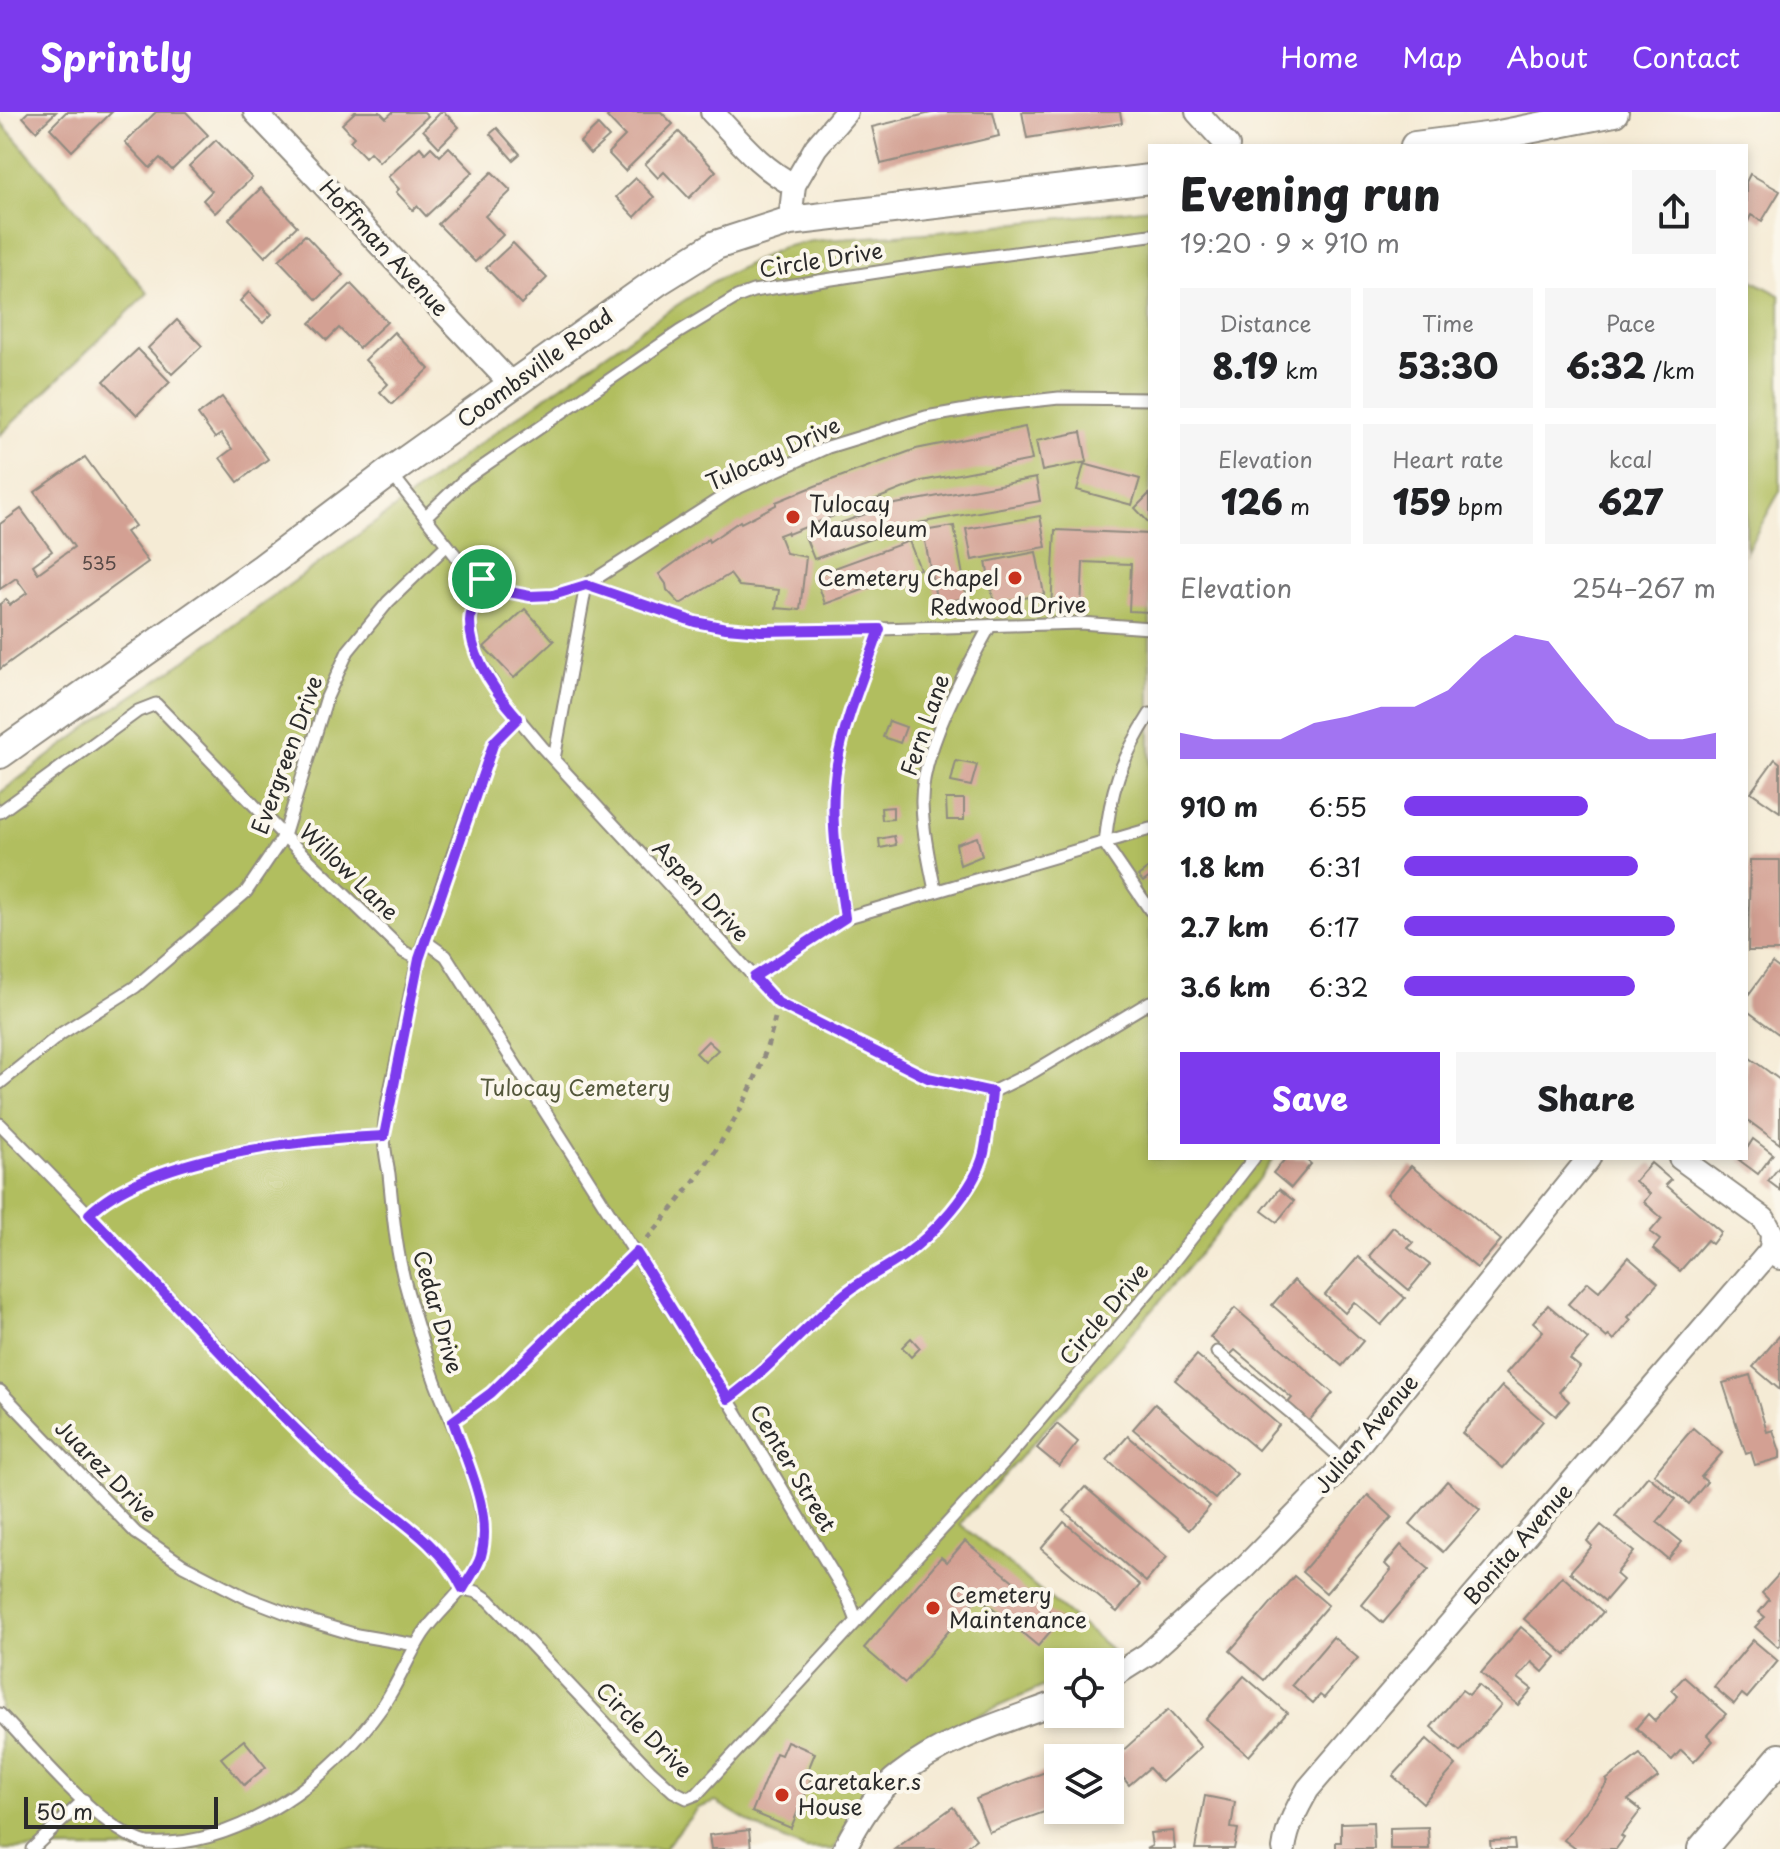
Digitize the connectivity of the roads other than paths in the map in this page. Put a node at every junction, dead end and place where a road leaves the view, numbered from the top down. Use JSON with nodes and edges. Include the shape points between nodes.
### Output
{"nodes":[{"id":1,"x":255,"y":112,"type":"edge"},
{"id":2,"x":712,"y":112,"type":"edge"},
{"id":3,"x":846,"y":112,"type":"edge"},
{"id":4,"x":1197,"y":112,"type":"edge"},
{"id":5,"x":1614,"y":112,"type":"edge"},
{"id":6,"x":1494,"y":141,"type":"edge"},
{"id":7,"x":1226,"y":144,"type":"edge"},
{"id":8,"x":1447,"y":144,"type":"edge"},
{"id":9,"x":1148,"y":179,"type":"edge"},
{"id":10,"x":794,"y":185,"type":"junction"},
{"id":11,"x":790,"y":221,"type":"junction"},
{"id":12,"x":1148,"y":235,"type":"edge"},
{"id":13,"x":512,"y":385,"type":"junction"},
{"id":14,"x":1148,"y":399,"type":"edge"},
{"id":15,"x":390,"y":472,"type":"junction"},
{"id":16,"x":425,"y":517,"type":"junction"},
{"id":17,"x":447,"y":545,"type":"junction"},
{"id":18,"x":482,"y":579,"type":"junction"},
{"id":19,"x":586,"y":585,"type":"junction"},
{"id":20,"x":990,"y":626,"type":"junction"},
{"id":21,"x":1148,"y":628,"type":"edge"},
{"id":22,"x":880,"y":629,"type":"junction"},
{"id":23,"x":1148,"y":717,"type":"edge"},
{"id":24,"x":518,"y":718,"type":"junction"},
{"id":25,"x":0,"y":754,"type":"edge"},
{"id":26,"x":554,"y":759,"type":"junction"},
{"id":27,"x":0,"y":812,"type":"edge"},
{"id":28,"x":1148,"y":830,"type":"edge"},
{"id":29,"x":284,"y":836,"type":"junction"},
{"id":30,"x":1105,"y":844,"type":"junction"},
{"id":31,"x":935,"y":890,"type":"junction"},
{"id":32,"x":1148,"y":907,"type":"edge"},
{"id":33,"x":845,"y":918,"type":"junction"},
{"id":34,"x":425,"y":941,"type":"junction"},
{"id":35,"x":419,"y":959,"type":"junction"},
{"id":36,"x":754,"y":977,"type":"junction"},
{"id":37,"x":1148,"y":1003,"type":"edge"},
{"id":38,"x":0,"y":1083,"type":"edge"},
{"id":39,"x":992,"y":1092,"type":"junction"},
{"id":40,"x":0,"y":1124,"type":"edge"},
{"id":41,"x":384,"y":1136,"type":"junction"},
{"id":42,"x":1252,"y":1160,"type":"edge"},
{"id":43,"x":1587,"y":1160,"type":"edge"},
{"id":44,"x":1683,"y":1160,"type":"edge"},
{"id":45,"x":89,"y":1214,"type":"junction"},
{"id":46,"x":636,"y":1252,"type":"junction"},
{"id":47,"x":1775,"y":1254,"type":"edge"},
{"id":48,"x":1217,"y":1352,"type":"dead end"},
{"id":49,"x":0,"y":1391,"type":"edge"},
{"id":50,"x":728,"y":1399,"type":"junction"},
{"id":51,"x":453,"y":1421,"type":"junction"},
{"id":52,"x":1345,"y":1462,"type":"junction"},
{"id":53,"x":463,"y":1589,"type":"junction"},
{"id":54,"x":857,"y":1621,"type":"junction"},
{"id":55,"x":416,"y":1645,"type":"junction"},
{"id":56,"x":1124,"y":1669,"type":"edge"},
{"id":57,"x":1044,"y":1708,"type":"edge"},
{"id":58,"x":0,"y":1714,"type":"edge"},
{"id":59,"x":1780,"y":1758,"type":"edge"},
{"id":60,"x":84,"y":1800,"type":"junction"},
{"id":61,"x":32,"y":1849,"type":"edge"},
{"id":62,"x":191,"y":1849,"type":"edge"},
{"id":63,"x":844,"y":1849,"type":"edge"},
{"id":64,"x":1284,"y":1849,"type":"edge"},
{"id":65,"x":1702,"y":1849,"type":"edge"}],
"edges":[{"from":1,"to":13,"type":"street","name":"Hoffman Avenue"},
{"from":2,"to":10,"type":"street","via":[[758,162]]},
{"from":3,"to":10,"type":"street","via":[[816,147]]},
{"from":4,"to":7,"type":"street"},
{"from":5,"to":6,"type":"street"},
{"from":6,"to":8,"type":"street"},
{"from":9,"to":11,"type":"street","name":"Coombsville Road"},
{"from":10,"to":11,"type":"street"},
{"from":11,"to":13,"type":"street","name":"Coombsville Road","via":[[716,245]]},
{"from":12,"to":16,"type":"lane","name":"Circle Drive","via":[[887,270],[737,297],[465,479]]},
{"from":13,"to":15,"type":"street","name":"Coombsville Road"},
{"from":14,"to":19,"type":"lane","name":"Tulocay Drive","via":[[1059,398],[995,405],[926,417],[828,447],[733,490]]},
{"from":15,"to":16,"type":"lane","name":"Tulocay Drive"},
{"from":15,"to":25,"type":"street","name":"Coombsville Road"},
{"from":16,"to":17,"type":"lane","name":"Tulocay Drive"},
{"from":17,"to":18,"type":"lane","name":"Tulocay Drive"},
{"from":17,"to":29,"type":"lane","name":"Evergreen Drive","via":[[388,602],[348,651],[327,697]]},
{"from":18,"to":19,"type":"lane","name":"Tulocay Drive","via":[[530,596]]},
{"from":18,"to":24,"type":"lane","name":"Aspen Drive","via":[[470,621],[473,641],[479,660]]},
{"from":19,"to":22,"type":"lane","name":"Redwood Drive","via":[[726,628]]},
{"from":19,"to":26,"type":"lane"},
{"from":20,"to":21,"type":"lane","name":"Redwood Drive","via":[[1080,623]]},
{"from":20,"to":22,"type":"lane","name":"Redwood Drive"},
{"from":20,"to":31,"type":"lane","name":"Fern Lane","via":[[955,690],[925,773],[922,802]]},
{"from":22,"to":33,"type":"lane","via":[[837,766],[833,807]]},
{"from":23,"to":30,"type":"lane","via":[[1131,743],[1109,801]]},
{"from":24,"to":26,"type":"lane","name":"Aspen Drive"},
{"from":24,"to":34,"type":"lane","name":"Cedar Drive","via":[[494,742]]},
{"from":26,"to":36,"type":"lane","name":"Aspen Drive"},
{"from":27,"to":29,"type":"lane","name":"Willow Lane","via":[[138,711],[156,704]]},
{"from":28,"to":30,"type":"lane"},
{"from":29,"to":35,"type":"lane","name":"Willow Lane","via":[[404,952]]},
{"from":29,"to":38,"type":"lane","name":"Evergreen Drive","via":[[246,892],[135,987],[62,1033]]},
{"from":30,"to":31,"type":"lane"},
{"from":30,"to":32,"type":"lane"},
{"from":31,"to":33,"type":"lane"},
{"from":33,"to":36,"type":"lane"},
{"from":34,"to":35,"type":"lane","name":"Cedar Drive"},
{"from":34,"to":46,"type":"lane","name":"Center Street","via":[[446,956]]},
{"from":35,"to":41,"type":"lane","name":"Cedar Drive"},
{"from":36,"to":39,"type":"lane","name":"Aspen Drive","via":[[778,1003],[928,1078]]},
{"from":37,"to":39,"type":"lane"},
{"from":39,"to":50,"type":"lane","via":[[984,1154],[958,1202],[902,1257],[860,1281]]},
{"from":40,"to":45,"type":"lane","name":"Circle Drive"},
{"from":41,"to":45,"type":"lane","via":[[253,1149],[160,1174],[116,1194]]},
{"from":41,"to":51,"type":"lane","name":"Cedar Drive","via":[[406,1290]]},
{"from":42,"to":54,"type":"lane","name":"Circle Drive","via":[[1026,1437]]},
{"from":43,"to":52,"type":"street","name":"Julian Avenue"},
{"from":44,"to":47,"type":"street","via":[[1764,1219]]},
{"from":45,"to":53,"type":"lane","name":"Circle Drive","via":[[345,1476],[438,1552]]},
{"from":46,"to":50,"type":"lane","name":"Center Street"},
{"from":46,"to":51,"type":"lane","via":[[491,1393]]},
{"from":47,"to":64,"type":"street","name":"Bonita Avenue","via":[[1308,1789]]},
{"from":48,"to":52,"type":"lane"},
{"from":49,"to":55,"type":"lane","name":"Juarez Drive","via":[[136,1533],[183,1565],[297,1617]]},
{"from":50,"to":54,"type":"lane","name":"Center Street"},
{"from":51,"to":53,"type":"lane","name":"Cedar Drive","via":[[480,1501],[484,1536],[481,1558]]},
{"from":52,"to":56,"type":"street","name":"Julian Avenue","via":[[1245,1567]]},
{"from":53,"to":54,"type":"lane","name":"Circle Drive","via":[[489,1600],[650,1770],[687,1798],[697,1794]]},
{"from":53,"to":55,"type":"lane","name":"Cedar Drive"},
{"from":55,"to":62,"type":"lane","name":"Cedar Drive","via":[[385,1703],[325,1776],[256,1826]]},
{"from":57,"to":63,"type":"street","via":[[941,1748],[897,1776],[863,1814]]},
{"from":58,"to":60,"type":"lane","name":"Cedar Drive"},
{"from":59,"to":65,"type":"street"},
{"from":60,"to":61,"type":"lane"},
{"from":60,"to":62,"type":"lane","name":"Cedar Drive","via":[[136,1840]]}]}
